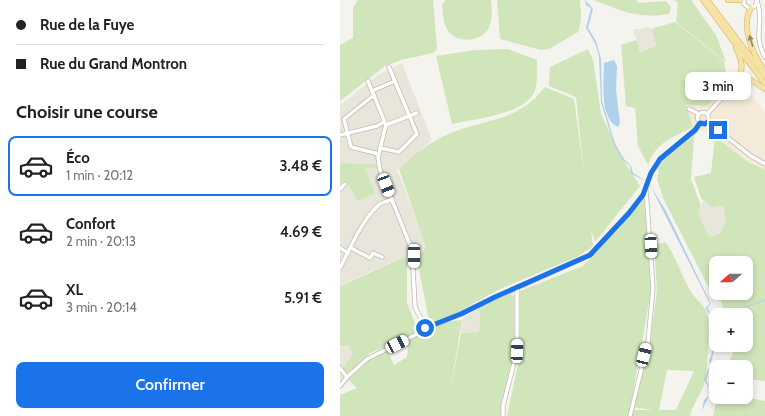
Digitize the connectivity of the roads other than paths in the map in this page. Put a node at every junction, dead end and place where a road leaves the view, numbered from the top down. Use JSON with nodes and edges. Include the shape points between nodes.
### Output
{"nodes":[{"id":1,"x":703,"y":0,"type":"edge"},
{"id":2,"x":708,"y":0,"type":"edge"},
{"id":3,"x":728,"y":0,"type":"edge"},
{"id":4,"x":742,"y":0,"type":"edge"},
{"id":5,"x":757,"y":1,"type":"edge"},
{"id":6,"x":752,"y":7,"type":"junction"},
{"id":7,"x":764,"y":15,"type":"junction"},
{"id":8,"x":730,"y":37,"type":"junction"},
{"id":9,"x":765,"y":57,"type":"edge"},
{"id":10,"x":389,"y":67,"type":"dead end"},
{"id":11,"x":765,"y":71,"type":"edge"},
{"id":12,"x":765,"y":76,"type":"edge"},
{"id":13,"x":368,"y":81,"type":"dead end"},
{"id":14,"x":395,"y":81,"type":"junction"},
{"id":15,"x":736,"y":83,"type":"junction"},
{"id":16,"x":765,"y":84,"type":"edge"},
{"id":17,"x":765,"y":89,"type":"edge"},
{"id":18,"x":372,"y":90,"type":"junction"},
{"id":19,"x":374,"y":95,"type":"junction"},
{"id":20,"x":689,"y":109,"type":"dead end"},
{"id":21,"x":417,"y":112,"type":"dead end"},
{"id":22,"x":699,"y":114,"type":"junction"},
{"id":23,"x":707,"y":114,"type":"junction"},
{"id":24,"x":409,"y":116,"type":"junction"},
{"id":25,"x":708,"y":122,"type":"junction"},
{"id":26,"x":385,"y":123,"type":"junction"},
{"id":27,"x":700,"y":123,"type":"junction"},
{"id":28,"x":377,"y":126,"type":"junction"},
{"id":29,"x":384,"y":132,"type":"junction"},
{"id":30,"x":347,"y":133,"type":"junction"},
{"id":31,"x":340,"y":135,"type":"edge"},
{"id":32,"x":380,"y":148,"type":"junction"},
{"id":33,"x":379,"y":154,"type":"junction"},
{"id":34,"x":765,"y":164,"type":"edge"},
{"id":35,"x":345,"y":184,"type":"dead end"},
{"id":36,"x":646,"y":187,"type":"junction"},
{"id":37,"x":340,"y":189,"type":"edge"},
{"id":38,"x":392,"y":199,"type":"junction"},
{"id":39,"x":340,"y":248,"type":"edge"},
{"id":40,"x":351,"y":248,"type":"junction"},
{"id":41,"x":348,"y":252,"type":"junction"},
{"id":42,"x":382,"y":257,"type":"dead end"},
{"id":43,"x":340,"y":268,"type":"edge"},
{"id":44,"x":517,"y":288,"type":"junction"},
{"id":45,"x":426,"y":329,"type":"junction"},
{"id":46,"x":340,"y":368,"type":"edge"},
{"id":47,"x":347,"y":377,"type":"junction"},
{"id":48,"x":340,"y":386,"type":"edge"},
{"id":49,"x":503,"y":416,"type":"edge"},
{"id":50,"x":630,"y":416,"type":"edge"}],
"edges":[{"from":1,"to":8,"type":"main road"},
{"from":2,"to":12,"type":"main road"},
{"from":3,"to":4,"type":"main road"},
{"from":4,"to":6,"type":"street","via":[[746,6]]},
{"from":5,"to":6,"type":"street"},
{"from":5,"to":7,"type":"street"},
{"from":6,"to":7,"type":"street"},
{"from":11,"to":6,"type":"main road","one_way":true,"via":[[756,58],[748,32],[747,17]]},
{"from":7,"to":9,"type":"street","via":[[760,41]]},
{"from":8,"to":15,"type":"main road","via":[[743,66]]},
{"from":8,"to":16,"type":"main road"},
{"from":10,"to":14,"type":"street"},
{"from":13,"to":18,"type":"street"},
{"from":14,"to":18,"type":"street"},
{"from":14,"to":24,"type":"street"},
{"from":15,"to":17,"type":"main road","via":[[751,80]]},
{"from":15,"to":23,"type":"street"},
{"from":18,"to":19,"type":"street"},
{"from":19,"to":26,"type":"street"},
{"from":19,"to":30,"type":"street","via":[[344,119]]},
{"from":20,"to":22,"type":"street"},
{"from":21,"to":24,"type":"street"},
{"from":22,"to":23,"type":"street"},
{"from":22,"to":27,"type":"street"},
{"from":23,"to":25,"type":"street"},
{"from":24,"to":26,"type":"street"},
{"from":24,"to":32,"type":"street","via":[[417,134],[398,152]]},
{"from":25,"to":27,"type":"street"},
{"from":25,"to":34,"type":"street"},
{"from":26,"to":28,"type":"street"},
{"from":26,"to":29,"type":"street"},
{"from":27,"to":36,"type":"street","via":[[660,159]]},
{"from":28,"to":29,"type":"street"},
{"from":28,"to":30,"type":"street"},
{"from":29,"to":32,"type":"street"},
{"from":30,"to":31,"type":"street"},
{"from":30,"to":33,"type":"street","via":[[351,147]]},
{"from":32,"to":33,"type":"street"},
{"from":33,"to":38,"type":"street","via":[[380,170]]},
{"from":35,"to":37,"type":"street"},
{"from":36,"to":44,"type":"street","via":[[629,213],[590,255]]},
{"from":36,"to":50,"type":"street","via":[[653,288],[648,342]]},
{"from":38,"to":40,"type":"street","via":[[380,204],[373,212]]},
{"from":38,"to":45,"type":"street","via":[[414,256],[415,307]]},
{"from":39,"to":41,"type":"street"},
{"from":40,"to":41,"type":"street"},
{"from":40,"to":42,"type":"street","via":[[370,258],[373,253]]},
{"from":41,"to":43,"type":"street"},
{"from":44,"to":45,"type":"street"},
{"from":44,"to":49,"type":"street","via":[[517,351],[503,406]]},
{"from":45,"to":47,"type":"street","via":[[367,359]]},
{"from":46,"to":47,"type":"street"},
{"from":47,"to":48,"type":"street"}]}
